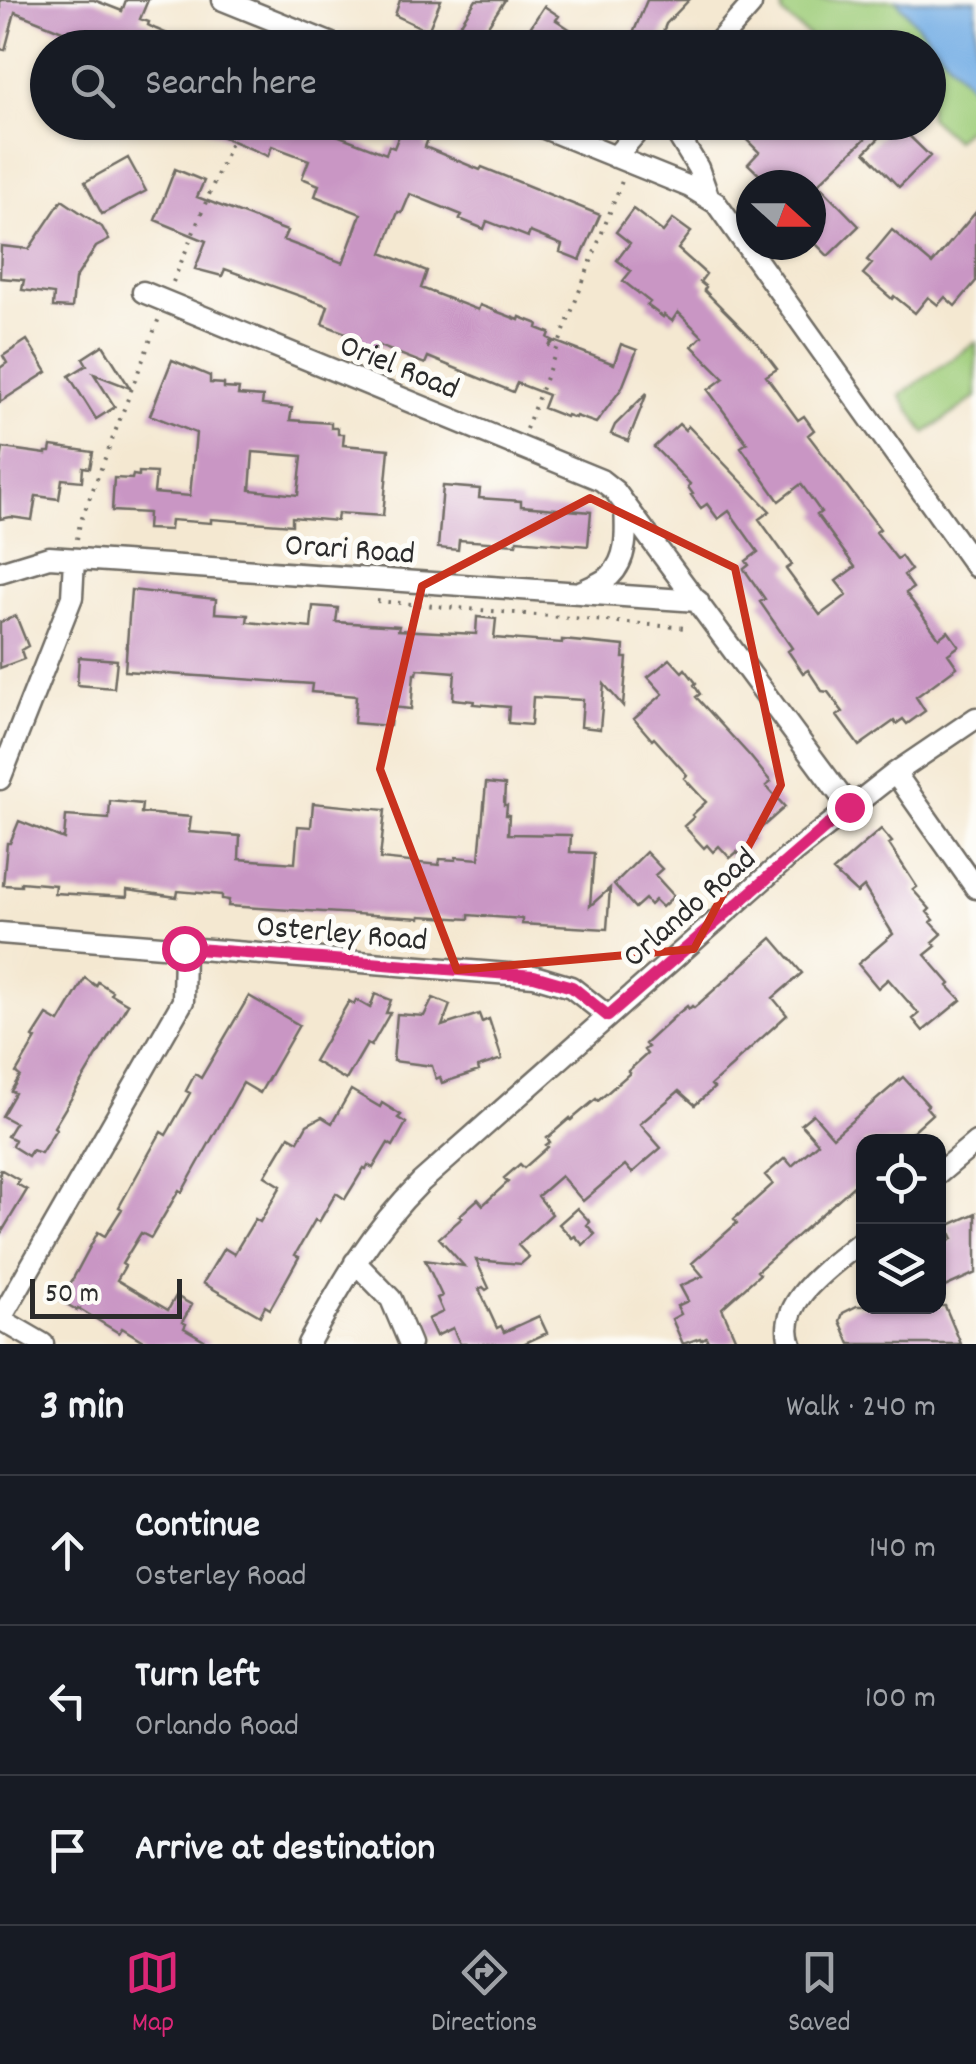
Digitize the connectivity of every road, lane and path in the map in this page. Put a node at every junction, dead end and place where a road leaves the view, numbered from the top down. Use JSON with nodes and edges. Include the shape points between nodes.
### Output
{"nodes":[{"id":1,"x":223,"y":0,"type":"edge"},
{"id":2,"x":751,"y":5,"type":"dead end"},
{"id":3,"x":297,"y":30,"type":"edge"},
{"id":4,"x":729,"y":30,"type":"edge"},
{"id":5,"x":232,"y":140,"type":"edge"},
{"id":6,"x":568,"y":140,"type":"edge"},
{"id":7,"x":635,"y":140,"type":"edge"},
{"id":8,"x":681,"y":140,"type":"edge"},
{"id":9,"x":620,"y":165,"type":"junction"},
{"id":10,"x":708,"y":196,"type":"junction"},
{"id":11,"x":143,"y":292,"type":"dead end"},
{"id":12,"x":169,"y":292,"type":"dead end"},
{"id":13,"x":160,"y":314,"type":"dead end"},
{"id":14,"x":524,"y":435,"type":"dead end"},
{"id":15,"x":625,"y":505,"type":"junction"},
{"id":16,"x":75,"y":551,"type":"junction"},
{"id":17,"x":976,"y":567,"type":"edge"},
{"id":18,"x":0,"y":572,"type":"edge"},
{"id":19,"x":580,"y":592,"type":"junction"},
{"id":20,"x":378,"y":602,"type":"dead end"},
{"id":21,"x":698,"y":602,"type":"junction"},
{"id":22,"x":686,"y":628,"type":"dead end"},
{"id":23,"x":976,"y":718,"type":"edge"},
{"id":24,"x":895,"y":773,"type":"junction"},
{"id":25,"x":0,"y":779,"type":"edge"},
{"id":26,"x":849,"y":807,"type":"junction"},
{"id":27,"x":976,"y":888,"type":"edge"},
{"id":28,"x":0,"y":932,"type":"edge"},
{"id":29,"x":184,"y":948,"type":"junction"},
{"id":30,"x":608,"y":1016,"type":"junction"},
{"id":31,"x":976,"y":1142,"type":"edge"},
{"id":32,"x":946,"y":1167,"type":"edge"},
{"id":33,"x":856,"y":1246,"type":"edge"},
{"id":34,"x":354,"y":1262,"type":"junction"},
{"id":35,"x":0,"y":1320,"type":"edge"},
{"id":36,"x":43,"y":1344,"type":"edge"},
{"id":37,"x":308,"y":1344,"type":"edge"},
{"id":38,"x":410,"y":1344,"type":"edge"},
{"id":39,"x":791,"y":1344,"type":"edge"}],
"edges":[{"from":1,"to":3,"type":"street"},
{"from":2,"to":4,"type":"street"},
{"from":5,"to":12,"type":"path"},
{"from":6,"to":9,"type":"street"},
{"from":7,"to":9,"type":"street"},
{"from":8,"to":10,"type":"street"},
{"from":9,"to":10,"type":"street"},
{"from":9,"to":14,"type":"path"},
{"from":10,"to":17,"type":"street"},
{"from":11,"to":15,"type":"street","name":"Oriel Road","via":[[601,480]]},
{"from":13,"to":16,"type":"path","via":[[80,522]]},
{"from":15,"to":19,"type":"street","via":[[622,559],[610,577]]},
{"from":15,"to":21,"type":"street","name":"Oriel Road"},
{"from":16,"to":18,"type":"street","name":"Orari Road"},
{"from":16,"to":19,"type":"street","name":"Orari Road"},
{"from":16,"to":25,"type":"street","via":[[72,597]]},
{"from":19,"to":21,"type":"street","name":"Orari Road"},
{"from":20,"to":22,"type":"path"},
{"from":21,"to":26,"type":"street","name":"Oriel Road"},
{"from":23,"to":24,"type":"street","name":"Orlando Road"},
{"from":24,"to":26,"type":"street","name":"Orlando Road"},
{"from":24,"to":27,"type":"street"},
{"from":26,"to":30,"type":"street","name":"Orlando Road"},
{"from":28,"to":29,"type":"street","name":"Osterley Road"},
{"from":29,"to":30,"type":"street","name":"Osterley Road","via":[[534,976],[572,987]]},
{"from":29,"to":35,"type":"street","via":[[184,1001]]},
{"from":30,"to":34,"type":"street","name":"Orlando Road","via":[[421,1182]]},
{"from":31,"to":32,"type":"street"},
{"from":33,"to":39,"type":"street","via":[[800,1294],[789,1316]]},
{"from":34,"to":37,"type":"street","name":"Orlando Road"},
{"from":34,"to":38,"type":"street","via":[[391,1299]]},
{"from":35,"to":36,"type":"street"}]}
